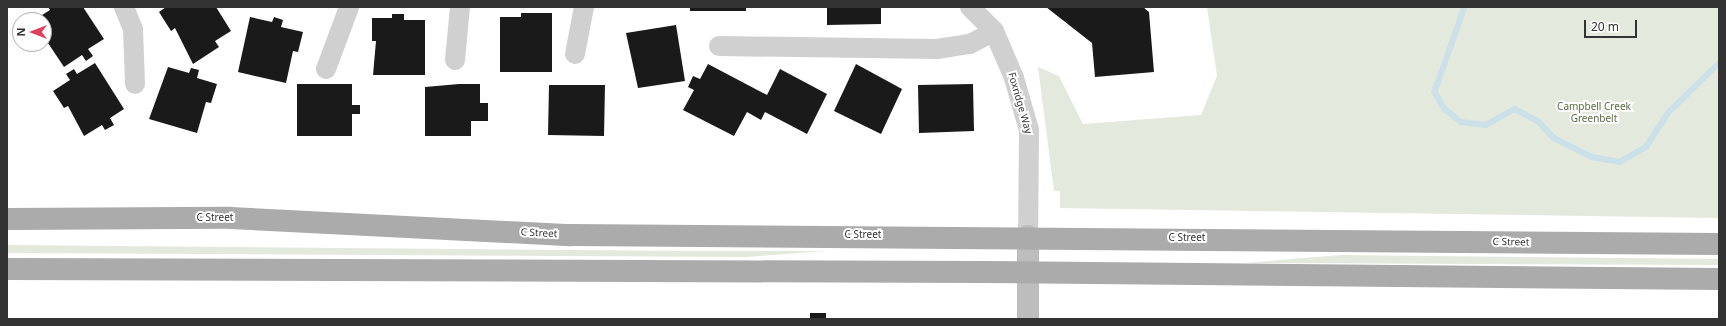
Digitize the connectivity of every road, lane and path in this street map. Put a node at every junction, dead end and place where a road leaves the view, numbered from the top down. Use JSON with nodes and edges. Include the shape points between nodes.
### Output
{"nodes":[{"id":1,"x":124,"y":7,"type":"edge"},
{"id":2,"x":349,"y":7,"type":"edge"},
{"id":3,"x":460,"y":7,"type":"edge"},
{"id":4,"x":584,"y":7,"type":"edge"},
{"id":5,"x":970,"y":7,"type":"edge"},
{"id":6,"x":994,"y":31,"type":"junction"},
{"id":7,"x":719,"y":46,"type":"dead end"},
{"id":8,"x":575,"y":54,"type":"dead end"},
{"id":9,"x":455,"y":60,"type":"dead end"},
{"id":10,"x":326,"y":69,"type":"dead end"},
{"id":11,"x":135,"y":84,"type":"dead end"},
{"id":12,"x":7,"y":219,"type":"edge"},
{"id":13,"x":1028,"y":236,"type":"junction"},
{"id":14,"x":1719,"y":244,"type":"edge"},
{"id":15,"x":7,"y":269,"type":"edge"},
{"id":16,"x":1028,"y":273,"type":"junction"},
{"id":17,"x":1719,"y":279,"type":"edge"},
{"id":18,"x":1028,"y":319,"type":"edge"}],
"edges":[{"from":1,"to":11,"type":"street","via":[[133,29]]},
{"from":2,"to":10,"type":"street"},
{"from":3,"to":9,"type":"street"},
{"from":4,"to":8,"type":"street"},
{"from":5,"to":6,"type":"street","name":"Foxridge Way"},
{"from":6,"to":7,"type":"street","via":[[970,44],[937,49]]},
{"from":6,"to":13,"type":"street","name":"Foxridge Way","via":[[1014,78],[1029,130]]},
{"from":12,"to":13,"type":"main road","name":"C Street","via":[[230,218],[571,235]]},
{"from":13,"to":14,"type":"main road","name":"C Street"},
{"from":13,"to":16,"type":"street"},
{"from":15,"to":16,"type":"main road"},
{"from":16,"to":17,"type":"main road"},
{"from":16,"to":18,"type":"street"}]}
